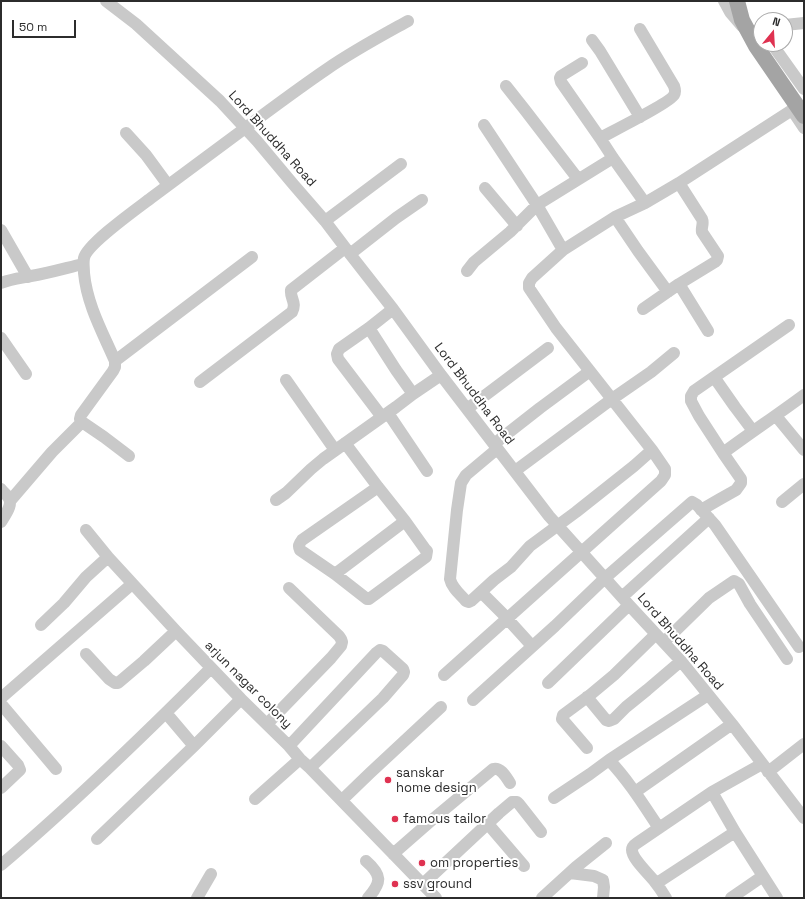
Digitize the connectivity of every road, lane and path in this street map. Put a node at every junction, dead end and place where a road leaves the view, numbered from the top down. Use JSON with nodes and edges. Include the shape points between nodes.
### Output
{"nodes":[{"id":1,"x":106,"y":1,"type":"edge"},
{"id":2,"x":724,"y":1,"type":"edge"},
{"id":3,"x":737,"y":1,"type":"edge"},
{"id":4,"x":408,"y":21,"type":"dead end"},
{"id":5,"x":804,"y":23,"type":"edge"},
{"id":6,"x":793,"y":24,"type":"edge"},
{"id":7,"x":741,"y":25,"type":"junction"},
{"id":8,"x":640,"y":29,"type":"dead end"},
{"id":9,"x":753,"y":31,"type":"edge"},
{"id":10,"x":592,"y":40,"type":"dead end"},
{"id":11,"x":778,"y":52,"type":"edge"},
{"id":12,"x":582,"y":64,"type":"dead end"},
{"id":13,"x":506,"y":86,"type":"dead end"},
{"id":14,"x":804,"y":89,"type":"edge"},
{"id":15,"x":798,"y":113,"type":"edge"},
{"id":16,"x":640,"y":117,"type":"junction"},
{"id":17,"x":484,"y":125,"type":"dead end"},
{"id":18,"x":245,"y":128,"type":"junction"},
{"id":19,"x":804,"y":128,"type":"edge"},
{"id":20,"x":126,"y":133,"type":"dead end"},
{"id":21,"x":600,"y":138,"type":"junction"},
{"id":22,"x":613,"y":158,"type":"junction"},
{"id":23,"x":401,"y":164,"type":"dead end"},
{"id":24,"x":578,"y":179,"type":"junction"},
{"id":25,"x":679,"y":183,"type":"junction"},
{"id":26,"x":168,"y":185,"type":"junction"},
{"id":27,"x":485,"y":188,"type":"dead end"},
{"id":28,"x":422,"y":200,"type":"dead end"},
{"id":29,"x":644,"y":203,"type":"junction"},
{"id":30,"x":537,"y":205,"type":"junction"},
{"id":31,"x":615,"y":218,"type":"junction"},
{"id":32,"x":325,"y":221,"type":"junction"},
{"id":33,"x":517,"y":226,"type":"junction"},
{"id":34,"x":1,"y":230,"type":"edge"},
{"id":35,"x":563,"y":250,"type":"junction"},
{"id":36,"x":347,"y":251,"type":"junction"},
{"id":37,"x":252,"y":257,"type":"dead end"},
{"id":38,"x":83,"y":264,"type":"junction"},
{"id":39,"x":467,"y":271,"type":"dead end"},
{"id":40,"x":28,"y":277,"type":"junction"},
{"id":41,"x":1,"y":283,"type":"edge"},
{"id":42,"x":679,"y":284,"type":"junction"},
{"id":43,"x":668,"y":292,"type":"junction"},
{"id":44,"x":393,"y":308,"type":"junction"},
{"id":45,"x":643,"y":309,"type":"dead end"},
{"id":46,"x":789,"y":325,"type":"dead end"},
{"id":47,"x":369,"y":328,"type":"junction"},
{"id":48,"x":708,"y":331,"type":"dead end"},
{"id":49,"x":1,"y":338,"type":"edge"},
{"id":50,"x":548,"y":348,"type":"dead end"},
{"id":51,"x":674,"y":354,"type":"dead end"},
{"id":52,"x":115,"y":362,"type":"junction"},
{"id":53,"x":590,"y":372,"type":"junction"},
{"id":54,"x":26,"y":374,"type":"dead end"},
{"id":55,"x":441,"y":376,"type":"junction"},
{"id":56,"x":714,"y":377,"type":"junction"},
{"id":57,"x":286,"y":380,"type":"dead end"},
{"id":58,"x":200,"y":382,"type":"dead end"},
{"id":59,"x":413,"y":394,"type":"junction"},
{"id":60,"x":804,"y":395,"type":"edge"},
{"id":61,"x":612,"y":399,"type":"junction"},
{"id":62,"x":467,"y":409,"type":"junction"},
{"id":63,"x":385,"y":415,"type":"junction"},
{"id":64,"x":776,"y":416,"type":"junction"},
{"id":65,"x":82,"y":422,"type":"junction"},
{"id":66,"x":754,"y":430,"type":"junction"},
{"id":67,"x":495,"y":446,"type":"junction"},
{"id":68,"x":340,"y":447,"type":"junction"},
{"id":69,"x":652,"y":450,"type":"junction"},
{"id":70,"x":804,"y":450,"type":"edge"},
{"id":71,"x":723,"y":453,"type":"junction"},
{"id":72,"x":129,"y":456,"type":"dead end"},
{"id":73,"x":427,"y":471,"type":"dead end"},
{"id":74,"x":514,"y":471,"type":"junction"},
{"id":75,"x":804,"y":484,"type":"edge"},
{"id":76,"x":378,"y":487,"type":"junction"},
{"id":77,"x":1,"y":489,"type":"edge"},
{"id":78,"x":276,"y":500,"type":"dead end"},
{"id":79,"x":10,"y":501,"type":"junction"},
{"id":80,"x":782,"y":502,"type":"dead end"},
{"id":81,"x":705,"y":514,"type":"junction"},
{"id":82,"x":405,"y":521,"type":"junction"},
{"id":83,"x":1,"y":522,"type":"edge"},
{"id":84,"x":557,"y":525,"type":"junction"},
{"id":85,"x":86,"y":530,"type":"dead end"},
{"id":86,"x":581,"y":552,"type":"junction"},
{"id":87,"x":108,"y":557,"type":"junction"},
{"id":88,"x":748,"y":572,"type":"junction"},
{"id":89,"x":335,"y":574,"type":"junction"},
{"id":90,"x":605,"y":578,"type":"junction"},
{"id":91,"x":132,"y":584,"type":"junction"},
{"id":92,"x":739,"y":584,"type":"junction"},
{"id":93,"x":289,"y":588,"type":"dead end"},
{"id":94,"x":481,"y":592,"type":"junction"},
{"id":95,"x":625,"y":601,"type":"junction"},
{"id":96,"x":508,"y":618,"type":"junction"},
{"id":97,"x":41,"y":625,"type":"dead end"},
{"id":98,"x":176,"y":631,"type":"junction"},
{"id":99,"x":660,"y":638,"type":"junction"},
{"id":100,"x":532,"y":646,"type":"junction"},
{"id":101,"x":799,"y":647,"type":"dead end"},
{"id":102,"x":86,"y":654,"type":"dead end"},
{"id":103,"x":787,"y":659,"type":"dead end"},
{"id":104,"x":681,"y":661,"type":"junction"},
{"id":105,"x":211,"y":668,"type":"junction"},
{"id":106,"x":444,"y":675,"type":"dead end"},
{"id":107,"x":548,"y":683,"type":"dead end"},
{"id":108,"x":708,"y":695,"type":"junction"},
{"id":109,"x":1,"y":698,"type":"edge"},
{"id":110,"x":587,"y":698,"type":"junction"},
{"id":111,"x":241,"y":699,"type":"junction"},
{"id":112,"x":473,"y":700,"type":"dead end"},
{"id":113,"x":1,"y":704,"type":"edge"},
{"id":114,"x":441,"y":707,"type":"dead end"},
{"id":115,"x":166,"y":713,"type":"junction"},
{"id":116,"x":267,"y":724,"type":"junction"},
{"id":117,"x":732,"y":724,"type":"junction"},
{"id":118,"x":804,"y":744,"type":"edge"},
{"id":119,"x":194,"y":746,"type":"junction"},
{"id":120,"x":289,"y":746,"type":"junction"},
{"id":121,"x":587,"y":748,"type":"dead end"},
{"id":122,"x":3,"y":750,"type":"edge"},
{"id":123,"x":300,"y":759,"type":"junction"},
{"id":124,"x":609,"y":760,"type":"junction"},
{"id":125,"x":310,"y":768,"type":"junction"},
{"id":126,"x":765,"y":768,"type":"junction"},
{"id":127,"x":56,"y":769,"type":"dead end"},
{"id":128,"x":510,"y":783,"type":"dead end"},
{"id":129,"x":1,"y":788,"type":"edge"},
{"id":130,"x":635,"y":792,"type":"junction"},
{"id":131,"x":712,"y":792,"type":"junction"},
{"id":132,"x":554,"y":798,"type":"dead end"},
{"id":133,"x":255,"y":799,"type":"dead end"},
{"id":134,"x":342,"y":800,"type":"junction"},
{"id":135,"x":804,"y":818,"type":"edge"},
{"id":136,"x":488,"y":824,"type":"junction"},
{"id":137,"x":659,"y":828,"type":"junction"},
{"id":138,"x":541,"y":832,"type":"dead end"},
{"id":139,"x":735,"y":832,"type":"junction"},
{"id":140,"x":97,"y":839,"type":"dead end"},
{"id":141,"x":606,"y":842,"type":"dead end"},
{"id":142,"x":393,"y":854,"type":"junction"},
{"id":143,"x":366,"y":861,"type":"dead end"},
{"id":144,"x":1,"y":865,"type":"edge"},
{"id":145,"x":524,"y":866,"type":"dead end"},
{"id":146,"x":570,"y":873,"type":"junction"},
{"id":147,"x":212,"y":874,"type":"dead end"},
{"id":148,"x":763,"y":876,"type":"junction"},
{"id":149,"x":423,"y":884,"type":"junction"},
{"id":150,"x":656,"y":884,"type":"junction"},
{"id":151,"x":196,"y":898,"type":"edge"},
{"id":152,"x":368,"y":898,"type":"edge"},
{"id":153,"x":436,"y":898,"type":"edge"},
{"id":154,"x":542,"y":898,"type":"edge"},
{"id":155,"x":604,"y":898,"type":"edge"},
{"id":156,"x":666,"y":898,"type":"edge"},
{"id":157,"x":731,"y":898,"type":"edge"},
{"id":158,"x":777,"y":898,"type":"edge"}],
"edges":[{"from":1,"to":18,"type":"street","name":"Lord Bhuddha Road","via":[[142,29]]},
{"from":2,"to":7,"type":"street"},
{"from":3,"to":15,"type":"main road","via":[[742,20],[756,46]]},
{"from":4,"to":18,"type":"street","via":[[328,68]]},
{"from":5,"to":6,"type":"street"},
{"from":7,"to":9,"type":"street"},
{"from":7,"to":15,"type":"street","via":[[751,46]]},
{"from":8,"to":16,"type":"street","via":[[675,91],[671,99]]},
{"from":10,"to":16,"type":"street"},
{"from":11,"to":14,"type":"street"},
{"from":12,"to":21,"type":"street","via":[[560,78]]},
{"from":13,"to":24,"type":"street"},
{"from":15,"to":19,"type":"street"},
{"from":15,"to":25,"type":"street"},
{"from":16,"to":21,"type":"street"},
{"from":17,"to":30,"type":"street"},
{"from":18,"to":26,"type":"street"},
{"from":18,"to":32,"type":"street","name":"Lord Bhuddha Road"},
{"from":20,"to":26,"type":"street"},
{"from":21,"to":22,"type":"street"},
{"from":22,"to":24,"type":"street"},
{"from":22,"to":29,"type":"street"},
{"from":23,"to":32,"type":"street"},
{"from":24,"to":30,"type":"street"},
{"from":25,"to":29,"type":"street"},
{"from":25,"to":42,"type":"street","via":[[702,219],[702,232],[718,258]]},
{"from":26,"to":38,"type":"street","via":[[95,243],[86,252]]},
{"from":27,"to":33,"type":"street"},
{"from":28,"to":36,"type":"street"},
{"from":29,"to":31,"type":"street"},
{"from":30,"to":33,"type":"street"},
{"from":30,"to":35,"type":"street"},
{"from":31,"to":35,"type":"street"},
{"from":31,"to":43,"type":"street"},
{"from":32,"to":36,"type":"street","name":"Lord Bhuddha Road"},
{"from":33,"to":39,"type":"street","via":[[474,262]]},
{"from":34,"to":40,"type":"street"},
{"from":35,"to":53,"type":"street","via":[[532,278],[529,288]]},
{"from":36,"to":44,"type":"street","name":"Lord Bhuddha Road"},
{"from":36,"to":58,"type":"street","via":[[291,290],[290,295],[294,304],[292,312]]},
{"from":37,"to":52,"type":"street"},
{"from":38,"to":40,"type":"street"},
{"from":38,"to":52,"type":"street","via":[[88,296]]},
{"from":40,"to":41,"type":"street"},
{"from":42,"to":43,"type":"street"},
{"from":42,"to":48,"type":"street"},
{"from":43,"to":45,"type":"street"},
{"from":44,"to":47,"type":"street"},
{"from":44,"to":55,"type":"street","name":"Lord Bhuddha Road"},
{"from":46,"to":56,"type":"street"},
{"from":47,"to":59,"type":"street"},
{"from":47,"to":63,"type":"street","via":[[339,349],[337,356]]},
{"from":49,"to":54,"type":"street"},
{"from":50,"to":62,"type":"street"},
{"from":51,"to":61,"type":"street"},
{"from":52,"to":65,"type":"street","via":[[113,371],[81,415]]},
{"from":53,"to":61,"type":"street"},
{"from":53,"to":67,"type":"street","via":[[522,421]]},
{"from":55,"to":59,"type":"street"},
{"from":55,"to":62,"type":"street","name":"Lord Bhuddha Road"},
{"from":56,"to":66,"type":"street"},
{"from":56,"to":71,"type":"street","via":[[694,391],[691,401]]},
{"from":57,"to":68,"type":"street"},
{"from":59,"to":63,"type":"street"},
{"from":60,"to":64,"type":"street"},
{"from":61,"to":69,"type":"street"},
{"from":61,"to":74,"type":"street"},
{"from":62,"to":67,"type":"street","name":"Lord Bhuddha Road"},
{"from":63,"to":68,"type":"street"},
{"from":63,"to":73,"type":"street"},
{"from":64,"to":66,"type":"street"},
{"from":64,"to":70,"type":"street"},
{"from":65,"to":72,"type":"street"},
{"from":65,"to":79,"type":"street"},
{"from":66,"to":71,"type":"street"},
{"from":67,"to":74,"type":"street","name":"Lord Bhuddha Road"},
{"from":67,"to":94,"type":"street","via":[[462,480],[450,568],[451,583],[466,600],[471,601]]},
{"from":68,"to":76,"type":"street"},
{"from":68,"to":78,"type":"street"},
{"from":69,"to":84,"type":"street"},
{"from":69,"to":86,"type":"street","via":[[665,469],[661,481]]},
{"from":71,"to":81,"type":"street","via":[[741,483],[736,490],[720,498]]},
{"from":74,"to":84,"type":"street","name":"Lord Bhuddha Road"},
{"from":75,"to":80,"type":"street"},
{"from":76,"to":82,"type":"street"},
{"from":76,"to":89,"type":"street","via":[[299,543],[300,550]]},
{"from":77,"to":79,"type":"street"},
{"from":79,"to":83,"type":"street"},
{"from":81,"to":88,"type":"street"},
{"from":81,"to":90,"type":"street","via":[[692,502]]},
{"from":81,"to":95,"type":"street"},
{"from":82,"to":89,"type":"street"},
{"from":82,"to":89,"type":"street","via":[[426,551],[426,557],[369,599]]},
{"from":84,"to":86,"type":"street","name":"Lord Bhuddha Road"},
{"from":84,"to":94,"type":"street","via":[[530,546],[511,567]]},
{"from":85,"to":87,"type":"street","name":"arjun nagar colony"},
{"from":86,"to":90,"type":"street","name":"Lord Bhuddha Road"},
{"from":86,"to":96,"type":"street"},
{"from":87,"to":91,"type":"street","name":"arjun nagar colony"},
{"from":87,"to":97,"type":"street"},
{"from":88,"to":92,"type":"street"},
{"from":88,"to":101,"type":"street"},
{"from":90,"to":95,"type":"street","name":"Lord Bhuddha Road"},
{"from":90,"to":100,"type":"street"},
{"from":91,"to":98,"type":"street","name":"arjun nagar colony"},
{"from":91,"to":109,"type":"street"},
{"from":92,"to":99,"type":"street","via":[[733,581]]},
{"from":92,"to":103,"type":"street"},
{"from":93,"to":116,"type":"street","via":[[339,636],[342,642],[331,658]]},
{"from":94,"to":96,"type":"street"},
{"from":95,"to":99,"type":"street","name":"Lord Bhuddha Road"},
{"from":95,"to":107,"type":"street"},
{"from":96,"to":100,"type":"street"},
{"from":96,"to":106,"type":"street"},
{"from":98,"to":102,"type":"street","via":[[118,683],[109,679]]},
{"from":98,"to":105,"type":"street","name":"arjun nagar colony"},
{"from":99,"to":104,"type":"street","name":"Lord Bhuddha Road"},
{"from":99,"to":110,"type":"street"},
{"from":100,"to":112,"type":"street"},
{"from":104,"to":108,"type":"street","name":"Lord Bhuddha Road"},
{"from":104,"to":110,"type":"street","via":[[612,721],[606,720]]},
{"from":105,"to":111,"type":"street","name":"arjun nagar colony"},
{"from":105,"to":115,"type":"street"},
{"from":108,"to":117,"type":"street","name":"Lord Bhuddha Road"},
{"from":108,"to":124,"type":"street"},
{"from":110,"to":121,"type":"street","via":[[567,711],[562,719]]},
{"from":111,"to":116,"type":"street","name":"arjun nagar colony"},
{"from":111,"to":119,"type":"street"},
{"from":113,"to":127,"type":"street"},
{"from":114,"to":134,"type":"street"},
{"from":115,"to":119,"type":"street"},
{"from":115,"to":144,"type":"street"},
{"from":116,"to":120,"type":"street","name":"arjun nagar colony"},
{"from":117,"to":126,"type":"street","name":"Lord Bhuddha Road"},
{"from":117,"to":130,"type":"street"},
{"from":118,"to":126,"type":"street"},
{"from":119,"to":140,"type":"street"},
{"from":120,"to":123,"type":"street","name":"arjun nagar colony"},
{"from":120,"to":125,"type":"street","via":[[380,650],[403,669],[403,675],[383,698]]},
{"from":122,"to":129,"type":"street","via":[[20,770]]},
{"from":123,"to":125,"type":"street","name":"arjun nagar colony"},
{"from":123,"to":133,"type":"street"},
{"from":124,"to":130,"type":"street"},
{"from":124,"to":132,"type":"street"},
{"from":125,"to":134,"type":"street","name":"arjun nagar colony"},
{"from":126,"to":131,"type":"street"},
{"from":126,"to":135,"type":"street","name":"Lord Bhuddha Road"},
{"from":128,"to":142,"type":"street","via":[[500,770],[493,769]]},
{"from":130,"to":137,"type":"street"},
{"from":131,"to":137,"type":"street"},
{"from":131,"to":139,"type":"street"},
{"from":134,"to":142,"type":"street","name":"arjun nagar colony"},
{"from":136,"to":138,"type":"street","via":[[512,802],[517,802]]},
{"from":136,"to":145,"type":"street"},
{"from":136,"to":149,"type":"street"},
{"from":137,"to":150,"type":"street","via":[[632,849],[639,864]]},
{"from":139,"to":148,"type":"street"},
{"from":139,"to":150,"type":"street"},
{"from":141,"to":146,"type":"street"},
{"from":142,"to":149,"type":"street","name":"arjun nagar colony"},
{"from":143,"to":152,"type":"street","via":[[374,868],[379,880],[376,890]]},
{"from":146,"to":154,"type":"street"},
{"from":146,"to":155,"type":"street","via":[[594,876],[603,880]]},
{"from":147,"to":151,"type":"street"},
{"from":148,"to":157,"type":"street"},
{"from":148,"to":158,"type":"street"},
{"from":149,"to":153,"type":"street","name":"arjun nagar colony"},
{"from":150,"to":156,"type":"street"}]}
